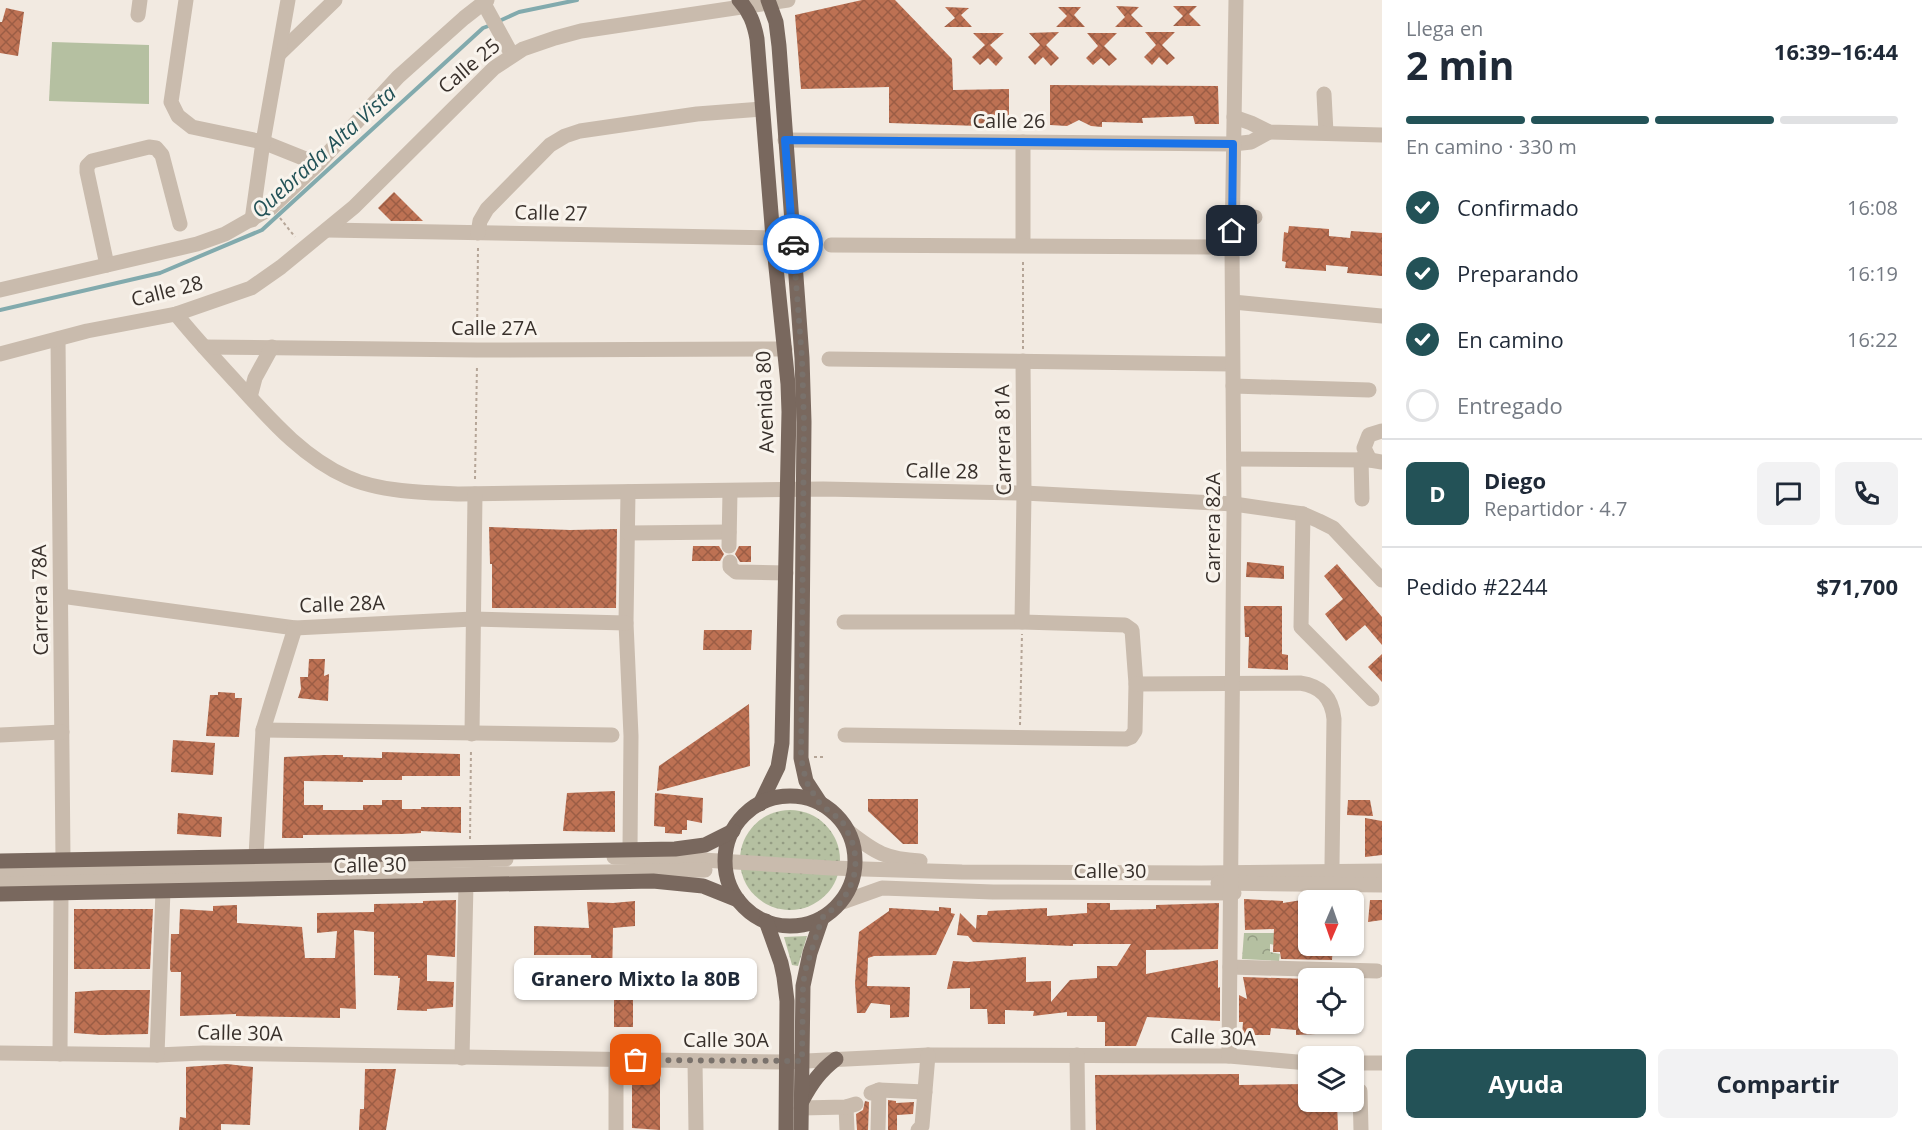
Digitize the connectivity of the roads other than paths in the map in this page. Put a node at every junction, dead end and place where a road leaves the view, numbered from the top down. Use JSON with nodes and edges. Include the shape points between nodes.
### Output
{"nodes":[{"id":1,"x":186,"y":0,"type":"edge"},
{"id":2,"x":288,"y":0,"type":"edge"},
{"id":3,"x":335,"y":0,"type":"edge"},
{"id":4,"x":788,"y":0,"type":"edge"},
{"id":5,"x":1236,"y":0,"type":"edge"},
{"id":6,"x":485,"y":1,"type":"edge"},
{"id":7,"x":769,"y":1,"type":"edge"},
{"id":8,"x":742,"y":3,"type":"edge"},
{"id":9,"x":279,"y":54,"type":"junction"},
{"id":10,"x":512,"y":56,"type":"junction"},
{"id":11,"x":1324,"y":94,"type":"dead end"},
{"id":12,"x":762,"y":109,"type":"junction"},
{"id":13,"x":1234,"y":117,"type":"junction"},
{"id":14,"x":1269,"y":132,"type":"junction"},
{"id":15,"x":1326,"y":133,"type":"junction"},
{"id":16,"x":1382,"y":135,"type":"edge"},
{"id":17,"x":785,"y":140,"type":"junction"},
{"id":18,"x":263,"y":142,"type":"junction"},
{"id":19,"x":1023,"y":142,"type":"junction"},
{"id":20,"x":1233,"y":144,"type":"junction"},
{"id":21,"x":318,"y":164,"type":"junction"},
{"id":22,"x":1233,"y":216,"type":"junction"},
{"id":23,"x":1255,"y":217,"type":"dead end"},
{"id":24,"x":252,"y":220,"type":"junction"},
{"id":25,"x":180,"y":224,"type":"dead end"},
{"id":26,"x":327,"y":230,"type":"junction"},
{"id":27,"x":478,"y":233,"type":"junction"},
{"id":28,"x":773,"y":238,"type":"junction"},
{"id":29,"x":831,"y":245,"type":"dead end"},
{"id":30,"x":1023,"y":245,"type":"junction"},
{"id":31,"x":1212,"y":247,"type":"dead end"},
{"id":32,"x":107,"y":265,"type":"junction"},
{"id":33,"x":0,"y":290,"type":"edge"},
{"id":34,"x":1233,"y":302,"type":"junction"},
{"id":35,"x":176,"y":314,"type":"junction"},
{"id":36,"x":1382,"y":316,"type":"edge"},
{"id":37,"x":58,"y":339,"type":"junction"},
{"id":38,"x":204,"y":347,"type":"junction"},
{"id":39,"x":272,"y":347,"type":"junction"},
{"id":40,"x":785,"y":349,"type":"junction"},
{"id":41,"x":0,"y":354,"type":"edge"},
{"id":42,"x":829,"y":359,"type":"dead end"},
{"id":43,"x":1023,"y":361,"type":"junction"},
{"id":44,"x":1233,"y":364,"type":"junction"},
{"id":45,"x":1233,"y":386,"type":"junction"},
{"id":46,"x":1369,"y":390,"type":"dead end"},
{"id":47,"x":250,"y":397,"type":"junction"},
{"id":48,"x":1382,"y":431,"type":"edge"},
{"id":49,"x":1234,"y":459,"type":"junction"},
{"id":50,"x":1371,"y":460,"type":"edge"},
{"id":51,"x":805,"y":489,"type":"junction"},
{"id":52,"x":788,"y":490,"type":"junction"},
{"id":53,"x":730,"y":491,"type":"junction"},
{"id":54,"x":628,"y":492,"type":"junction"},
{"id":55,"x":1024,"y":493,"type":"junction"},
{"id":56,"x":475,"y":494,"type":"junction"},
{"id":57,"x":1362,"y":499,"type":"dead end"},
{"id":58,"x":1234,"y":504,"type":"junction"},
{"id":59,"x":1303,"y":514,"type":"junction"},
{"id":60,"x":628,"y":533,"type":"junction"},
{"id":61,"x":730,"y":562,"type":"dead end"},
{"id":62,"x":786,"y":573,"type":"junction"},
{"id":63,"x":1382,"y":580,"type":"edge"},
{"id":64,"x":61,"y":596,"type":"junction"},
{"id":65,"x":473,"y":619,"type":"junction"},
{"id":66,"x":844,"y":622,"type":"dead end"},
{"id":67,"x":1022,"y":622,"type":"junction"},
{"id":68,"x":626,"y":624,"type":"junction"},
{"id":69,"x":295,"y":628,"type":"junction"},
{"id":70,"x":1233,"y":683,"type":"junction"},
{"id":71,"x":1136,"y":684,"type":"junction"},
{"id":72,"x":1372,"y":699,"type":"dead end"},
{"id":73,"x":263,"y":730,"type":"junction"},
{"id":74,"x":62,"y":732,"type":"junction"},
{"id":75,"x":472,"y":734,"type":"junction"},
{"id":76,"x":0,"y":735,"type":"edge"},
{"id":77,"x":612,"y":735,"type":"dead end"},
{"id":78,"x":845,"y":735,"type":"dead end"},
{"id":79,"x":760,"y":804,"type":"junction"},
{"id":80,"x":820,"y":804,"type":"junction"},
{"id":81,"x":732,"y":831,"type":"junction"},
{"id":82,"x":849,"y":832,"type":"junction"},
{"id":83,"x":630,"y":849,"type":"junction"},
{"id":84,"x":256,"y":856,"type":"junction"},
{"id":85,"x":63,"y":860,"type":"junction"},
{"id":86,"x":0,"y":861,"type":"edge"},
{"id":87,"x":1332,"y":864,"type":"junction"},
{"id":88,"x":1382,"y":865,"type":"edge"},
{"id":89,"x":725,"y":866,"type":"junction"},
{"id":90,"x":1382,"y":871,"type":"edge"},
{"id":91,"x":0,"y":872,"type":"edge"},
{"id":92,"x":854,"y":872,"type":"junction"},
{"id":93,"x":1231,"y":878,"type":"junction"},
{"id":94,"x":0,"y":884,"type":"edge"},
{"id":95,"x":466,"y":884,"type":"junction"},
{"id":96,"x":1382,"y":885,"type":"edge"},
{"id":97,"x":162,"y":890,"type":"junction"},
{"id":98,"x":62,"y":892,"type":"junction"},
{"id":99,"x":1382,"y":893,"type":"edge"},
{"id":100,"x":0,"y":894,"type":"edge"},
{"id":101,"x":738,"y":900,"type":"junction"},
{"id":102,"x":840,"y":903,"type":"junction"},
{"id":103,"x":822,"y":918,"type":"junction"},
{"id":104,"x":766,"y":921,"type":"junction"},
{"id":105,"x":1230,"y":967,"type":"junction"},
{"id":106,"x":1377,"y":971,"type":"dead end"},
{"id":107,"x":0,"y":1053,"type":"edge"},
{"id":108,"x":60,"y":1054,"type":"junction"},
{"id":109,"x":158,"y":1055,"type":"junction"},
{"id":110,"x":928,"y":1055,"type":"junction"},
{"id":111,"x":1077,"y":1055,"type":"junction"},
{"id":112,"x":1229,"y":1056,"type":"junction"},
{"id":113,"x":462,"y":1058,"type":"junction"},
{"id":114,"x":836,"y":1059,"type":"junction"},
{"id":115,"x":616,"y":1060,"type":"junction"},
{"id":116,"x":695,"y":1061,"type":"junction"},
{"id":117,"x":802,"y":1061,"type":"junction"},
{"id":118,"x":786,"y":1062,"type":"junction"},
{"id":119,"x":1364,"y":1063,"type":"edge"},
{"id":120,"x":1382,"y":1063,"type":"edge"},
{"id":121,"x":1298,"y":1065,"type":"edge"},
{"id":122,"x":925,"y":1092,"type":"junction"},
{"id":123,"x":802,"y":1104,"type":"junction"},
{"id":124,"x":1361,"y":1112,"type":"edge"},
{"id":125,"x":616,"y":1130,"type":"edge"},
{"id":126,"x":696,"y":1130,"type":"edge"},
{"id":127,"x":786,"y":1130,"type":"edge"},
{"id":128,"x":801,"y":1130,"type":"edge"},
{"id":129,"x":847,"y":1130,"type":"edge"},
{"id":130,"x":878,"y":1130,"type":"edge"},
{"id":131,"x":918,"y":1130,"type":"edge"},
{"id":132,"x":1078,"y":1130,"type":"edge"},
{"id":133,"x":1361,"y":1130,"type":"edge"}],
"edges":[{"from":1,"to":18,"type":"street","via":[[171,102],[178,117],[192,127]]},
{"from":2,"to":9,"type":"street"},
{"from":3,"to":9,"type":"street"},
{"from":4,"to":7,"type":"street","name":"Calle 25"},
{"from":5,"to":13,"type":"street","name":"Carrera 82A"},
{"from":6,"to":10,"type":"street"},
{"from":6,"to":21,"type":"street","name":"Calle 25","via":[[398,77]]},
{"from":7,"to":8,"type":"street","name":"Calle 25"},
{"from":7,"to":17,"type":"main road","name":"Avenida 80","via":[[776,22]]},
{"from":8,"to":10,"type":"street","name":"Calle 25","via":[[581,31],[538,43]]},
{"from":8,"to":12,"type":"main road","name":"Avenida 80","via":[[755,24]]},
{"from":9,"to":18,"type":"street"},
{"from":10,"to":26,"type":"street","name":"Calle 25","via":[[469,91]]},
{"from":11,"to":15,"type":"street"},
{"from":12,"to":27,"type":"street","via":[[697,114],[566,136],[550,145],[487,209]]},
{"from":12,"to":28,"type":"main road","name":"Avenida 80"},
{"from":13,"to":14,"type":"street"},
{"from":13,"to":20,"type":"street","name":"Carrera 82A"},
{"from":14,"to":15,"type":"street"},
{"from":14,"to":20,"type":"street","name":"Calle 26","via":[[1251,142]]},
{"from":15,"to":16,"type":"street"},
{"from":17,"to":19,"type":"street","name":"Calle 26"},
{"from":17,"to":51,"type":"main road","name":"Avenida 80","via":[[802,358]]},
{"from":18,"to":21,"type":"street"},
{"from":18,"to":24,"type":"street"},
{"from":19,"to":20,"type":"street","name":"Calle 26"},
{"from":19,"to":30,"type":"street"},
{"from":20,"to":22,"type":"street","name":"Carrera 82A"},
{"from":21,"to":24,"type":"street","name":"Calle 25","via":[[272,208]]},
{"from":22,"to":23,"type":"street"},
{"from":22,"to":34,"type":"street","name":"Carrera 82A"},
{"from":24,"to":32,"type":"street","name":"Calle 25","via":[[197,244]]},
{"from":25,"to":32,"type":"street","via":[[162,154],[156,148],[92,161],[87,172]]},
{"from":26,"to":27,"type":"street","name":"Calle 27"},
{"from":26,"to":35,"type":"street","name":"Calle 28","via":[[251,288]]},
{"from":27,"to":28,"type":"street","name":"Calle 27"},
{"from":28,"to":40,"type":"main road","name":"Avenida 80"},
{"from":29,"to":30,"type":"street"},
{"from":30,"to":31,"type":"street"},
{"from":32,"to":33,"type":"street"},
{"from":34,"to":36,"type":"street"},
{"from":34,"to":44,"type":"street","name":"Carrera 82A"},
{"from":35,"to":37,"type":"street","name":"Calle 28"},
{"from":35,"to":38,"type":"street","name":"Calle 28"},
{"from":37,"to":41,"type":"street","name":"Calle 28"},
{"from":37,"to":64,"type":"street","name":"Carrera 78A"},
{"from":38,"to":39,"type":"street","name":"Calle 27A"},
{"from":38,"to":47,"type":"street","name":"Calle 28"},
{"from":39,"to":40,"type":"street","name":"Calle 27A"},
{"from":39,"to":47,"type":"street","via":[[261,364]]},
{"from":40,"to":52,"type":"main road","name":"Avenida 80"},
{"from":42,"to":43,"type":"street"},
{"from":43,"to":44,"type":"street"},
{"from":43,"to":55,"type":"street","name":"Carrera 81A"},
{"from":44,"to":45,"type":"street","name":"Carrera 82A"},
{"from":45,"to":46,"type":"street"},
{"from":45,"to":49,"type":"street","name":"Carrera 82A"},
{"from":47,"to":56,"type":"street","name":"Calle 28","via":[[301,448],[348,478],[406,492]]},
{"from":48,"to":50,"type":"street","via":[[1369,435],[1364,448]]},
{"from":49,"to":50,"type":"street"},
{"from":49,"to":58,"type":"street","name":"Carrera 82A"},
{"from":50,"to":57,"type":"street"},
{"from":51,"to":52,"type":"street","name":"Calle 28"},
{"from":51,"to":55,"type":"street","name":"Calle 28"},
{"from":51,"to":80,"type":"main road","name":"Avenida 80","via":[[801,758],[806,781]]},
{"from":52,"to":53,"type":"street","name":"Calle 28"},
{"from":52,"to":62,"type":"main road","name":"Avenida 80"},
{"from":53,"to":54,"type":"street","name":"Calle 28"},
{"from":53,"to":60,"type":"street","via":[[729,539]]},
{"from":54,"to":56,"type":"street","name":"Calle 28"},
{"from":54,"to":60,"type":"street"},
{"from":55,"to":58,"type":"street","name":"Calle 28"},
{"from":55,"to":67,"type":"street","name":"Carrera 81A"},
{"from":56,"to":65,"type":"street"},
{"from":58,"to":59,"type":"street","name":"Calle 28"},
{"from":58,"to":70,"type":"street","name":"Carrera 82A"},
{"from":59,"to":63,"type":"street","name":"Calle 28","via":[[1333,528]]},
{"from":59,"to":72,"type":"street","via":[[1302,627]]},
{"from":60,"to":68,"type":"street"},
{"from":61,"to":62,"type":"street","via":[[736,572]]},
{"from":62,"to":79,"type":"main road","name":"Avenida 80","via":[[780,758]]},
{"from":64,"to":69,"type":"street","name":"Calle 28A"},
{"from":64,"to":74,"type":"street","name":"Carrera 78A"},
{"from":65,"to":68,"type":"street","name":"Calle 28A"},
{"from":65,"to":69,"type":"street","name":"Calle 28A"},
{"from":65,"to":75,"type":"street"},
{"from":66,"to":67,"type":"street"},
{"from":67,"to":71,"type":"street","via":[[1125,625],[1132,630]]},
{"from":68,"to":83,"type":"street","via":[[631,736]]},
{"from":69,"to":73,"type":"street"},
{"from":70,"to":71,"type":"street"},
{"from":70,"to":87,"type":"street","via":[[1310,684],[1325,694],[1331,704]]},
{"from":70,"to":93,"type":"street","name":"Carrera 82A"},
{"from":71,"to":78,"type":"street","via":[[1135,731],[1131,737],[1113,740]]},
{"from":73,"to":75,"type":"street"},
{"from":73,"to":84,"type":"street"},
{"from":74,"to":76,"type":"street"},
{"from":74,"to":85,"type":"street","name":"Carrera 78A"},
{"from":75,"to":77,"type":"street"},
{"from":79,"to":80,"type":"main road","via":[[790,796]]},
{"from":79,"to":81,"type":"main road"},
{"from":80,"to":82,"type":"main road","via":[[837,816]]},
{"from":81,"to":83,"type":"main road","name":"Calle 30","via":[[713,842],[692,847]]},
{"from":81,"to":89,"type":"main road"},
{"from":82,"to":92,"type":"main road","via":[[855,850]]},
{"from":82,"to":93,"type":"street","name":"Calle 30","via":[[878,854],[911,861]]},
{"from":83,"to":84,"type":"main road","name":"Calle 30"},
{"from":84,"to":85,"type":"main road","name":"Calle 30"},
{"from":85,"to":86,"type":"main road","name":"Calle 30"},
{"from":87,"to":88,"type":"street","name":"Calle 30"},
{"from":87,"to":93,"type":"street","name":"Calle 30"},
{"from":89,"to":91,"type":"street","via":[[654,857],[612,857]]},
{"from":89,"to":92,"type":"street"},
{"from":89,"to":94,"type":"street"},
{"from":89,"to":101,"type":"main road"},
{"from":90,"to":93,"type":"street"},
{"from":92,"to":93,"type":"street","via":[[986,882]]},
{"from":92,"to":102,"type":"main road"},
{"from":93,"to":96,"type":"street"},
{"from":93,"to":99,"type":"street","name":"Calle 30"},
{"from":93,"to":102,"type":"street","name":"Calle 30","via":[[993,892],[882,888]]},
{"from":93,"to":105,"type":"street","name":"Carrera 82A"},
{"from":95,"to":97,"type":"main road","name":"Calle 30"},
{"from":95,"to":101,"type":"main road","name":"Calle 30","via":[[679,882],[703,886]]},
{"from":95,"to":113,"type":"street"},
{"from":97,"to":98,"type":"main road","name":"Calle 30"},
{"from":97,"to":109,"type":"street"},
{"from":98,"to":100,"type":"main road","name":"Calle 30"},
{"from":98,"to":108,"type":"street"},
{"from":101,"to":104,"type":"main road"},
{"from":102,"to":103,"type":"main road"},
{"from":103,"to":104,"type":"main road","via":[[794,926]]},
{"from":103,"to":117,"type":"main road","via":[[805,971]]},
{"from":104,"to":118,"type":"main road","via":[[784,977]]},
{"from":105,"to":106,"type":"street"},
{"from":105,"to":112,"type":"street","name":"Carrera 82A"},
{"from":107,"to":108,"type":"street","name":"Calle 30A"},
{"from":108,"to":109,"type":"street","name":"Calle 30A"},
{"from":109,"to":113,"type":"street","name":"Calle 30A"},
{"from":110,"to":111,"type":"street","name":"Calle 30A"},
{"from":110,"to":114,"type":"street","name":"Calle 30A"},
{"from":110,"to":122,"type":"street"},
{"from":111,"to":112,"type":"street","name":"Calle 30A"},
{"from":111,"to":132,"type":"street"},
{"from":112,"to":121,"type":"street","name":"Calle 30A"},
{"from":113,"to":115,"type":"street","name":"Calle 30A"},
{"from":114,"to":117,"type":"street","name":"Calle 30A"},
{"from":114,"to":123,"type":"main road","via":[[814,1080]]},
{"from":115,"to":116,"type":"street","name":"Calle 30A"},
{"from":115,"to":125,"type":"street"},
{"from":116,"to":118,"type":"street","name":"Calle 30A"},
{"from":116,"to":126,"type":"street"},
{"from":117,"to":118,"type":"street","name":"Calle 30A"},
{"from":117,"to":123,"type":"main road"},
{"from":118,"to":127,"type":"main road"},
{"from":119,"to":120,"type":"street"},
{"from":122,"to":130,"type":"street","via":[[875,1092]]},
{"from":122,"to":131,"type":"street","via":[[922,1126]]},
{"from":123,"to":128,"type":"main road"},
{"from":123,"to":129,"type":"street","via":[[851,1106]]},
{"from":124,"to":133,"type":"street"}]}
